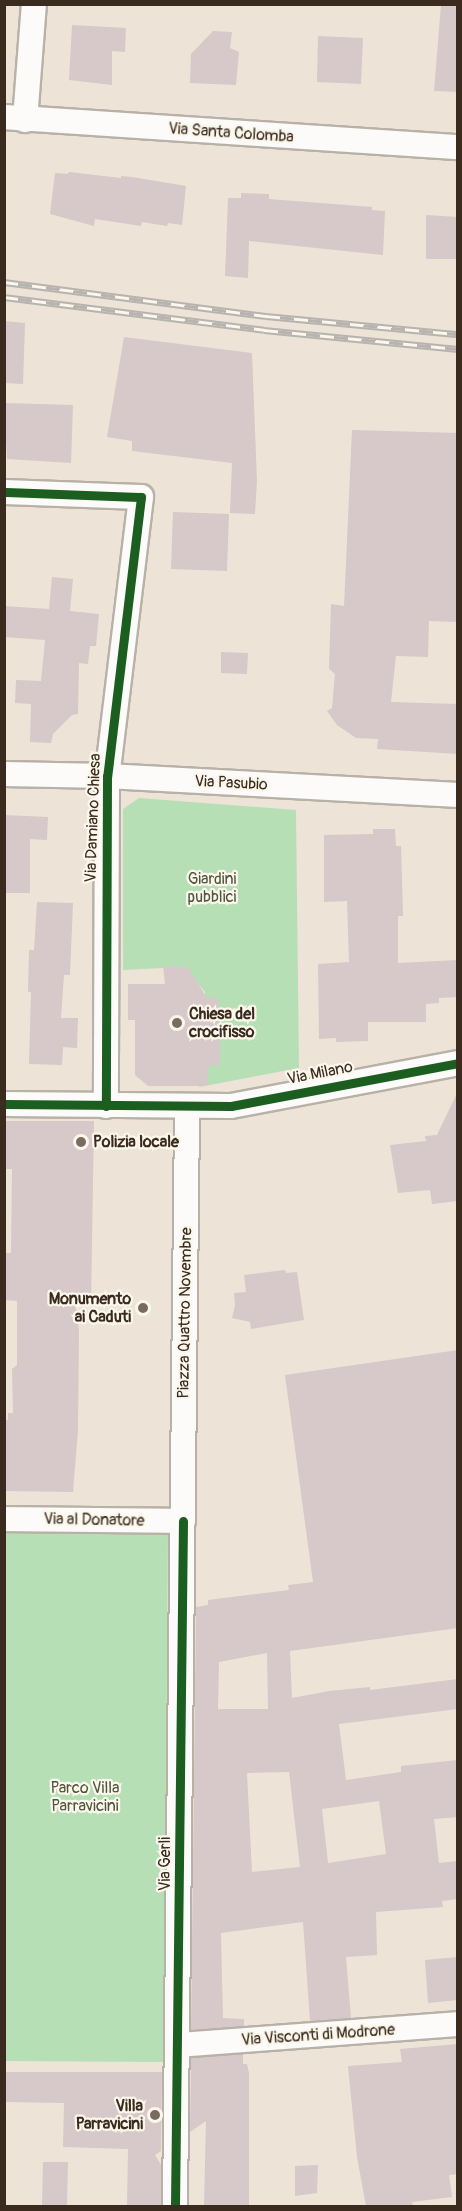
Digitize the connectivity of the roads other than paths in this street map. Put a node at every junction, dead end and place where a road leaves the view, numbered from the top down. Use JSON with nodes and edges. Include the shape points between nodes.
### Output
{"nodes":[{"id":1,"x":34,"y":4,"type":"edge"},
{"id":2,"x":15,"y":118,"type":"edge"},
{"id":3,"x":458,"y":147,"type":"edge"},
{"id":4,"x":4,"y":492,"type":"edge"},
{"id":5,"x":4,"y":774,"type":"edge"},
{"id":6,"x":107,"y":776,"type":"junction"},
{"id":7,"x":458,"y":795,"type":"edge"},
{"id":8,"x":458,"y":1062,"type":"edge"},
{"id":9,"x":4,"y":1104,"type":"edge"},
{"id":10,"x":106,"y":1106,"type":"junction"},
{"id":11,"x":187,"y":1106,"type":"junction"},
{"id":12,"x":4,"y":1519,"type":"edge"},
{"id":13,"x":183,"y":1521,"type":"junction"},
{"id":14,"x":458,"y":2024,"type":"edge"},
{"id":15,"x":179,"y":2045,"type":"junction"},
{"id":16,"x":175,"y":2206,"type":"edge"}],
"edges":[{"from":1,"to":2,"type":"street"},
{"from":2,"to":3,"type":"street","name":"Via Santa Colomba"},
{"from":4,"to":6,"type":"street","name":"Via Damiano Chiesa","via":[[141,497]]},
{"from":5,"to":6,"type":"street","name":"Via Pasubio"},
{"from":6,"to":7,"type":"street","name":"Via Pasubio"},
{"from":6,"to":10,"type":"street","name":"Via Damiano Chiesa"},
{"from":8,"to":11,"type":"street","name":"Via Milano","via":[[231,1106]]},
{"from":9,"to":10,"type":"street","name":"Via Milano"},
{"from":10,"to":11,"type":"street","name":"Via Milano"},
{"from":11,"to":13,"type":"street","name":"Piazza Quattro Novembre"},
{"from":12,"to":13,"type":"street","name":"Via al Donatore"},
{"from":13,"to":15,"type":"street","name":"Via Gerli"},
{"from":14,"to":15,"type":"street","name":"Via Visconti di Modrone"},
{"from":15,"to":16,"type":"street","name":"Via Gerli"}]}
